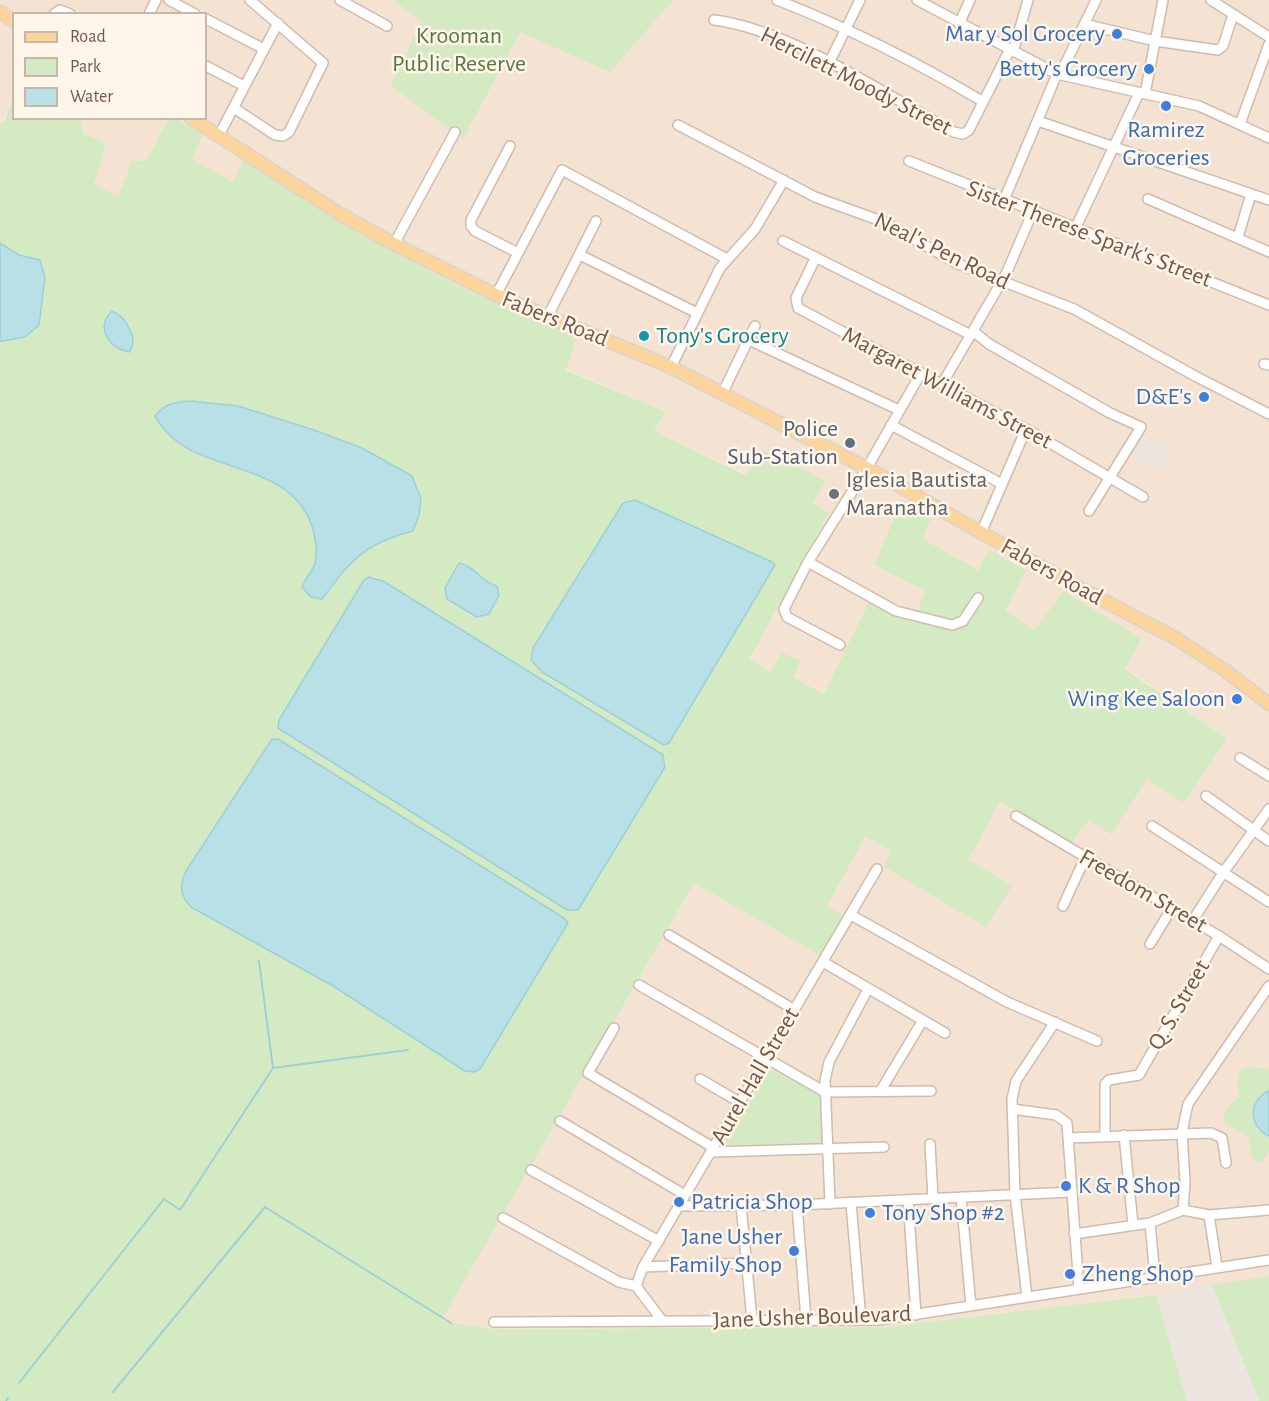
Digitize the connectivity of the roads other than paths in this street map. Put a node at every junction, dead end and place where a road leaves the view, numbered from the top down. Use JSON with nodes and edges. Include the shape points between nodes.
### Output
{"nodes":[{"id":1,"x":169,"y":0,"type":"edge"},
{"id":2,"x":250,"y":0,"type":"edge"},
{"id":3,"x":340,"y":0,"type":"edge"},
{"id":4,"x":777,"y":0,"type":"edge"},
{"id":5,"x":860,"y":0,"type":"edge"},
{"id":6,"x":917,"y":0,"type":"edge"},
{"id":7,"x":970,"y":0,"type":"edge"},
{"id":8,"x":1028,"y":0,"type":"edge"},
{"id":9,"x":1096,"y":0,"type":"edge"},
{"id":10,"x":1162,"y":0,"type":"edge"},
{"id":11,"x":1211,"y":0,"type":"edge"},
{"id":12,"x":191,"y":12,"type":"edge"},
{"id":13,"x":1233,"y":15,"type":"junction"},
{"id":14,"x":207,"y":20,"type":"edge"},
{"id":15,"x":714,"y":20,"type":"dead end"},
{"id":16,"x":279,"y":23,"type":"junction"},
{"id":17,"x":959,"y":24,"type":"junction"},
{"id":18,"x":1084,"y":24,"type":"junction"},
{"id":19,"x":387,"y":26,"type":"dead end"},
{"id":20,"x":847,"y":29,"type":"junction"},
{"id":21,"x":1269,"y":37,"type":"edge"},
{"id":22,"x":1155,"y":41,"type":"junction"},
{"id":23,"x":1269,"y":44,"type":"edge"},
{"id":24,"x":264,"y":49,"type":"junction"},
{"id":25,"x":1011,"y":52,"type":"junction"},
{"id":26,"x":829,"y":63,"type":"junction"},
{"id":27,"x":207,"y":67,"type":"edge"},
{"id":28,"x":1059,"y":74,"type":"junction"},
{"id":29,"x":244,"y":86,"type":"junction"},
{"id":30,"x":1142,"y":93,"type":"junction"},
{"id":31,"x":982,"y":101,"type":"junction"},
{"id":32,"x":234,"y":108,"type":"junction"},
{"id":33,"x":193,"y":120,"type":"edge"},
{"id":34,"x":1038,"y":121,"type":"junction"},
{"id":35,"x":1240,"y":123,"type":"junction"},
{"id":36,"x":678,"y":125,"type":"dead end"},
{"id":37,"x":455,"y":132,"type":"dead end"},
{"id":38,"x":219,"y":135,"type":"junction"},
{"id":39,"x":1269,"y":138,"type":"edge"},
{"id":40,"x":510,"y":146,"type":"dead end"},
{"id":41,"x":1114,"y":148,"type":"junction"},
{"id":42,"x":909,"y":161,"type":"dead end"},
{"id":43,"x":784,"y":180,"type":"junction"},
{"id":44,"x":1251,"y":194,"type":"junction"},
{"id":45,"x":1148,"y":199,"type":"dead end"},
{"id":46,"x":1004,"y":200,"type":"junction"},
{"id":47,"x":1269,"y":200,"type":"edge"},
{"id":48,"x":1034,"y":209,"type":"junction"},
{"id":49,"x":596,"y":221,"type":"dead end"},
{"id":50,"x":1076,"y":227,"type":"junction"},
{"id":51,"x":1238,"y":237,"type":"junction"},
{"id":52,"x":783,"y":241,"type":"dead end"},
{"id":53,"x":394,"y":244,"type":"junction"},
{"id":54,"x":1269,"y":252,"type":"edge"},
{"id":55,"x":518,"y":253,"type":"junction"},
{"id":56,"x":580,"y":255,"type":"junction"},
{"id":57,"x":816,"y":257,"type":"junction"},
{"id":58,"x":727,"y":259,"type":"junction"},
{"id":59,"x":1002,"y":281,"type":"junction"},
{"id":60,"x":496,"y":295,"type":"junction"},
{"id":61,"x":1269,"y":305,"type":"edge"},
{"id":62,"x":697,"y":313,"type":"junction"},
{"id":63,"x":548,"y":316,"type":"junction"},
{"id":64,"x":755,"y":326,"type":"dead end"},
{"id":65,"x":972,"y":333,"type":"junction"},
{"id":66,"x":749,"y":340,"type":"junction"},
{"id":67,"x":671,"y":367,"type":"junction"},
{"id":68,"x":921,"y":373,"type":"junction"},
{"id":69,"x":942,"y":384,"type":"junction"},
{"id":70,"x":722,"y":394,"type":"junction"},
{"id":71,"x":899,"y":410,"type":"junction"},
{"id":72,"x":1269,"y":414,"type":"edge"},
{"id":73,"x":891,"y":425,"type":"junction"},
{"id":74,"x":1026,"y":429,"type":"junction"},
{"id":75,"x":867,"y":468,"type":"junction"},
{"id":76,"x":1110,"y":478,"type":"junction"},
{"id":77,"x":1002,"y":484,"type":"junction"},
{"id":78,"x":1143,"y":497,"type":"dead end"},
{"id":79,"x":1089,"y":511,"type":"dead end"},
{"id":80,"x":981,"y":533,"type":"junction"},
{"id":81,"x":808,"y":562,"type":"junction"},
{"id":82,"x":978,"y":598,"type":"dead end"},
{"id":83,"x":840,"y":645,"type":"dead end"},
{"id":84,"x":1269,"y":704,"type":"edge"},
{"id":85,"x":1240,"y":758,"type":"dead end"},
{"id":86,"x":1269,"y":776,"type":"edge"},
{"id":87,"x":1206,"y":796,"type":"dead end"},
{"id":88,"x":1269,"y":809,"type":"edge"},
{"id":89,"x":1016,"y":816,"type":"dead end"},
{"id":90,"x":1152,"y":826,"type":"dead end"},
{"id":91,"x":1253,"y":832,"type":"junction"},
{"id":92,"x":1269,"y":841,"type":"edge"},
{"id":93,"x":1085,"y":858,"type":"junction"},
{"id":94,"x":877,"y":868,"type":"dead end"},
{"id":95,"x":1223,"y":873,"type":"junction"},
{"id":96,"x":1269,"y":902,"type":"edge"},
{"id":97,"x":1063,"y":906,"type":"dead end"},
{"id":98,"x":1172,"y":908,"type":"junction"},
{"id":99,"x":851,"y":915,"type":"junction"},
{"id":100,"x":1193,"y":920,"type":"junction"},
{"id":101,"x":669,"y":935,"type":"dead end"},
{"id":102,"x":1219,"y":936,"type":"junction"},
{"id":103,"x":1150,"y":944,"type":"dead end"},
{"id":104,"x":823,"y":962,"type":"junction"},
{"id":105,"x":1269,"y":969,"type":"edge"},
{"id":106,"x":639,"y":985,"type":"dead end"},
{"id":107,"x":1269,"y":986,"type":"edge"},
{"id":108,"x":868,"y":989,"type":"junction"},
{"id":109,"x":794,"y":1009,"type":"junction"},
{"id":110,"x":922,"y":1020,"type":"junction"},
{"id":111,"x":1055,"y":1022,"type":"junction"},
{"id":112,"x":614,"y":1028,"type":"dead end"},
{"id":113,"x":945,"y":1033,"type":"dead end"},
{"id":114,"x":1097,"y":1041,"type":"dead end"},
{"id":115,"x":767,"y":1059,"type":"junction"},
{"id":116,"x":700,"y":1079,"type":"dead end"},
{"id":117,"x":881,"y":1090,"type":"junction"},
{"id":118,"x":931,"y":1091,"type":"dead end"},
{"id":119,"x":825,"y":1092,"type":"junction"},
{"id":120,"x":741,"y":1103,"type":"junction"},
{"id":121,"x":1012,"y":1109,"type":"junction"},
{"id":122,"x":560,"y":1121,"type":"dead end"},
{"id":123,"x":1182,"y":1132,"type":"junction"},
{"id":124,"x":1124,"y":1135,"type":"junction"},
{"id":125,"x":1105,"y":1136,"type":"junction"},
{"id":126,"x":1069,"y":1138,"type":"junction"},
{"id":127,"x":930,"y":1144,"type":"dead end"},
{"id":128,"x":828,"y":1147,"type":"junction"},
{"id":129,"x":884,"y":1147,"type":"dead end"},
{"id":130,"x":712,"y":1150,"type":"junction"},
{"id":131,"x":1226,"y":1163,"type":"dead end"},
{"id":132,"x":531,"y":1170,"type":"dead end"},
{"id":133,"x":1071,"y":1192,"type":"junction"},
{"id":134,"x":1015,"y":1194,"type":"junction"},
{"id":135,"x":685,"y":1195,"type":"junction"},
{"id":136,"x":961,"y":1197,"type":"junction"},
{"id":137,"x":933,"y":1198,"type":"junction"},
{"id":138,"x":908,"y":1200,"type":"junction"},
{"id":139,"x":851,"y":1203,"type":"junction"},
{"id":140,"x":830,"y":1204,"type":"junction"},
{"id":141,"x":741,"y":1205,"type":"junction"},
{"id":142,"x":797,"y":1205,"type":"junction"},
{"id":143,"x":680,"y":1206,"type":"junction"},
{"id":144,"x":1183,"y":1210,"type":"junction"},
{"id":145,"x":1269,"y":1210,"type":"edge"},
{"id":146,"x":1209,"y":1215,"type":"junction"},
{"id":147,"x":503,"y":1218,"type":"dead end"},
{"id":148,"x":1150,"y":1223,"type":"junction"},
{"id":149,"x":1133,"y":1226,"type":"junction"},
{"id":150,"x":1074,"y":1234,"type":"junction"},
{"id":151,"x":659,"y":1241,"type":"junction"},
{"id":152,"x":1269,"y":1260,"type":"edge"},
{"id":153,"x":746,"y":1263,"type":"junction"},
{"id":154,"x":643,"y":1267,"type":"junction"},
{"id":155,"x":1216,"y":1267,"type":"junction"},
{"id":156,"x":1155,"y":1277,"type":"junction"},
{"id":157,"x":636,"y":1286,"type":"junction"},
{"id":158,"x":1079,"y":1288,"type":"junction"},
{"id":159,"x":1028,"y":1297,"type":"junction"},
{"id":160,"x":971,"y":1306,"type":"junction"},
{"id":161,"x":916,"y":1315,"type":"junction"},
{"id":162,"x":661,"y":1319,"type":"junction"},
{"id":163,"x":752,"y":1320,"type":"junction"},
{"id":164,"x":806,"y":1320,"type":"junction"},
{"id":165,"x":861,"y":1320,"type":"junction"},
{"id":166,"x":494,"y":1322,"type":"dead end"}],
"edges":[{"from":1,"to":12,"type":"street"},
{"from":2,"to":16,"type":"street"},
{"from":3,"to":19,"type":"street"},
{"from":4,"to":20,"type":"street"},
{"from":5,"to":20,"type":"street"},
{"from":6,"to":17,"type":"street"},
{"from":7,"to":17,"type":"street"},
{"from":8,"to":25,"type":"street"},
{"from":9,"to":18,"type":"street"},
{"from":10,"to":22,"type":"street"},
{"from":11,"to":13,"type":"street"},
{"from":13,"to":21,"type":"street"},
{"from":13,"to":22,"type":"street","via":[[1221,49]]},
{"from":14,"to":24,"type":"street"},
{"from":15,"to":26,"type":"street","name":"Hercilett Moody Street","via":[[774,36]]},
{"from":16,"to":24,"type":"street"},
{"from":16,"to":32,"type":"street","via":[[322,60],[322,71],[289,132],[283,136],[275,135]]},
{"from":17,"to":25,"type":"street"},
{"from":18,"to":22,"type":"street"},
{"from":18,"to":28,"type":"street"},
{"from":20,"to":26,"type":"street"},
{"from":20,"to":31,"type":"street"},
{"from":22,"to":30,"type":"street"},
{"from":23,"to":35,"type":"street"},
{"from":24,"to":29,"type":"street"},
{"from":25,"to":28,"type":"street"},
{"from":25,"to":31,"type":"street"},
{"from":26,"to":31,"type":"street","name":"Hercilett Moody Street","via":[[954,132],[963,134],[969,130]]},
{"from":27,"to":29,"type":"street"},
{"from":28,"to":30,"type":"street"},
{"from":28,"to":34,"type":"street"},
{"from":29,"to":32,"type":"street"},
{"from":30,"to":35,"type":"street","via":[[1199,106]]},
{"from":30,"to":41,"type":"street"},
{"from":32,"to":38,"type":"street"},
{"from":33,"to":38,"type":"main road","name":"Fabers Road"},
{"from":34,"to":41,"type":"street"},
{"from":34,"to":46,"type":"street"},
{"from":35,"to":39,"type":"street"},
{"from":36,"to":43,"type":"street","name":"Neal's Pen Road"},
{"from":37,"to":53,"type":"street"},
{"from":38,"to":53,"type":"main road","name":"Fabers Road"},
{"from":40,"to":55,"type":"street","via":[[471,226]]},
{"from":41,"to":44,"type":"street"},
{"from":41,"to":50,"type":"street"},
{"from":42,"to":46,"type":"street","name":"Sister Therese Spark's Street"},
{"from":43,"to":58,"type":"street","via":[[755,229]]},
{"from":43,"to":59,"type":"street","name":"Neal's Pen Road","via":[[815,197],[884,222],[958,264]]},
{"from":44,"to":47,"type":"street"},
{"from":44,"to":51,"type":"street"},
{"from":45,"to":51,"type":"street"},
{"from":46,"to":48,"type":"street","name":"Sister Therese Spark's Street"},
{"from":48,"to":50,"type":"street","name":"Sister Therese Spark's Street"},
{"from":48,"to":59,"type":"street"},
{"from":49,"to":56,"type":"street"},
{"from":50,"to":61,"type":"street","name":"Sister Therese Spark's Street"},
{"from":51,"to":54,"type":"street"},
{"from":52,"to":57,"type":"street"},
{"from":53,"to":60,"type":"main road","name":"Fabers Road"},
{"from":55,"to":58,"type":"street","via":[[562,170]]},
{"from":55,"to":60,"type":"street"},
{"from":56,"to":62,"type":"street"},
{"from":56,"to":63,"type":"street"},
{"from":57,"to":65,"type":"street"},
{"from":57,"to":68,"type":"street","name":"Margaret Williams Street","via":[[796,298],[798,308]]},
{"from":58,"to":62,"type":"street"},
{"from":59,"to":65,"type":"street"},
{"from":59,"to":72,"type":"street","name":"Neal's Pen Road","via":[[1085,314]]},
{"from":60,"to":63,"type":"main road","name":"Fabers Road"},
{"from":62,"to":67,"type":"street"},
{"from":63,"to":67,"type":"main road","name":"Fabers Road"},
{"from":64,"to":66,"type":"street"},
{"from":65,"to":69,"type":"street"},
{"from":65,"to":76,"type":"street","via":[[1141,427]]},
{"from":66,"to":70,"type":"street"},
{"from":66,"to":71,"type":"street"},
{"from":67,"to":70,"type":"main road","name":"Fabers Road"},
{"from":68,"to":69,"type":"street","name":"Margaret Williams Street"},
{"from":68,"to":71,"type":"street"},
{"from":69,"to":74,"type":"street","name":"Margaret Williams Street"},
{"from":70,"to":75,"type":"main road","name":"Fabers Road"},
{"from":71,"to":73,"type":"street"},
{"from":73,"to":75,"type":"street"},
{"from":73,"to":77,"type":"street"},
{"from":74,"to":76,"type":"street","name":"Margaret Williams Street"},
{"from":74,"to":77,"type":"street"},
{"from":75,"to":80,"type":"main road","name":"Fabers Road"},
{"from":75,"to":81,"type":"street"},
{"from":76,"to":78,"type":"street","name":"Margaret Williams Street"},
{"from":76,"to":79,"type":"street"},
{"from":77,"to":80,"type":"street"},
{"from":80,"to":84,"type":"main road","name":"Fabers Road","via":[[1186,644]]},
{"from":81,"to":82,"type":"street","via":[[896,611],[952,625],[963,621]]},
{"from":81,"to":83,"type":"street","via":[[785,605],[784,615]]},
{"from":85,"to":86,"type":"street"},
{"from":87,"to":91,"type":"street"},
{"from":88,"to":91,"type":"street"},
{"from":89,"to":93,"type":"street","name":"Freedom Street"},
{"from":90,"to":95,"type":"street"},
{"from":91,"to":92,"type":"street"},
{"from":91,"to":95,"type":"street"},
{"from":93,"to":97,"type":"street"},
{"from":93,"to":98,"type":"street","name":"Freedom Street"},
{"from":94,"to":99,"type":"street","name":"Aurel Hall Street"},
{"from":95,"to":96,"type":"street"},
{"from":95,"to":100,"type":"street"},
{"from":98,"to":100,"type":"street","name":"Freedom Street"},
{"from":98,"to":103,"type":"street"},
{"from":99,"to":104,"type":"street","name":"Aurel Hall Street"},
{"from":99,"to":111,"type":"street","via":[[1007,1002]]},
{"from":100,"to":102,"type":"street","name":"Freedom Street"},
{"from":101,"to":109,"type":"street"},
{"from":102,"to":105,"type":"street","name":"Freedom Street"},
{"from":102,"to":125,"type":"street","name":"Q. S. Street","via":[[1139,1075],[1108,1080],[1103,1088]]},
{"from":104,"to":108,"type":"street"},
{"from":104,"to":109,"type":"street","name":"Aurel Hall Street"},
{"from":106,"to":115,"type":"street"},
{"from":107,"to":123,"type":"street","via":[[1188,1104]]},
{"from":108,"to":110,"type":"street"},
{"from":108,"to":119,"type":"street","via":[[829,1062]]},
{"from":109,"to":115,"type":"street","name":"Aurel Hall Street"},
{"from":110,"to":113,"type":"street"},
{"from":110,"to":117,"type":"street"},
{"from":111,"to":114,"type":"street"},
{"from":111,"to":121,"type":"street","via":[[1016,1081]]},
{"from":112,"to":130,"type":"street","via":[[588,1073]]},
{"from":115,"to":119,"type":"street"},
{"from":115,"to":120,"type":"street","name":"Aurel Hall Street"},
{"from":116,"to":120,"type":"street"},
{"from":117,"to":118,"type":"street"},
{"from":117,"to":119,"type":"street"},
{"from":119,"to":128,"type":"street"},
{"from":120,"to":130,"type":"street","name":"Aurel Hall Street"},
{"from":121,"to":126,"type":"street","via":[[1063,1118]]},
{"from":121,"to":134,"type":"street"},
{"from":122,"to":135,"type":"street"},
{"from":123,"to":124,"type":"street"},
{"from":123,"to":131,"type":"street","via":[[1217,1134],[1222,1138]]},
{"from":123,"to":144,"type":"street"},
{"from":124,"to":125,"type":"street"},
{"from":124,"to":149,"type":"street"},
{"from":125,"to":126,"type":"street"},
{"from":126,"to":133,"type":"street"},
{"from":127,"to":137,"type":"street"},
{"from":128,"to":129,"type":"street"},
{"from":128,"to":130,"type":"street"},
{"from":128,"to":140,"type":"street"},
{"from":130,"to":135,"type":"street","name":"Aurel Hall Street"},
{"from":132,"to":151,"type":"street"},
{"from":133,"to":134,"type":"street"},
{"from":133,"to":150,"type":"street"},
{"from":134,"to":136,"type":"street"},
{"from":134,"to":159,"type":"street"},
{"from":135,"to":143,"type":"street","name":"Aurel Hall Street"},
{"from":136,"to":137,"type":"street"},
{"from":136,"to":160,"type":"street"},
{"from":137,"to":138,"type":"street"},
{"from":138,"to":139,"type":"street"},
{"from":138,"to":161,"type":"street"},
{"from":139,"to":140,"type":"street"},
{"from":139,"to":165,"type":"street"},
{"from":140,"to":142,"type":"street"},
{"from":141,"to":142,"type":"street"},
{"from":141,"to":143,"type":"street"},
{"from":141,"to":153,"type":"street"},
{"from":142,"to":164,"type":"street"},
{"from":143,"to":151,"type":"street","name":"Aurel Hall Street"},
{"from":144,"to":146,"type":"street"},
{"from":144,"to":148,"type":"street"},
{"from":145,"to":146,"type":"street"},
{"from":146,"to":155,"type":"street"},
{"from":147,"to":157,"type":"street","via":[[619,1282]]},
{"from":148,"to":149,"type":"street"},
{"from":148,"to":156,"type":"street"},
{"from":149,"to":150,"type":"street"},
{"from":150,"to":158,"type":"street"},
{"from":151,"to":154,"type":"street","name":"Aurel Hall Street"},
{"from":152,"to":155,"type":"street","name":"Jane Usher Boulevard"},
{"from":153,"to":154,"type":"street"},
{"from":153,"to":163,"type":"street"},
{"from":154,"to":157,"type":"street","name":"Aurel Hall Street"},
{"from":155,"to":156,"type":"street","name":"Jane Usher Boulevard"},
{"from":156,"to":158,"type":"street","name":"Jane Usher Boulevard"},
{"from":157,"to":162,"type":"street"},
{"from":158,"to":159,"type":"street","name":"Jane Usher Boulevard"},
{"from":159,"to":160,"type":"street","name":"Jane Usher Boulevard"},
{"from":160,"to":161,"type":"street","name":"Jane Usher Boulevard"},
{"from":161,"to":165,"type":"street","name":"Jane Usher Boulevard"},
{"from":162,"to":163,"type":"street","name":"Jane Usher Boulevard"},
{"from":162,"to":166,"type":"street","name":"Jane Usher Boulevard"},
{"from":163,"to":164,"type":"street","name":"Jane Usher Boulevard"},
{"from":164,"to":165,"type":"street","name":"Jane Usher Boulevard"}]}
